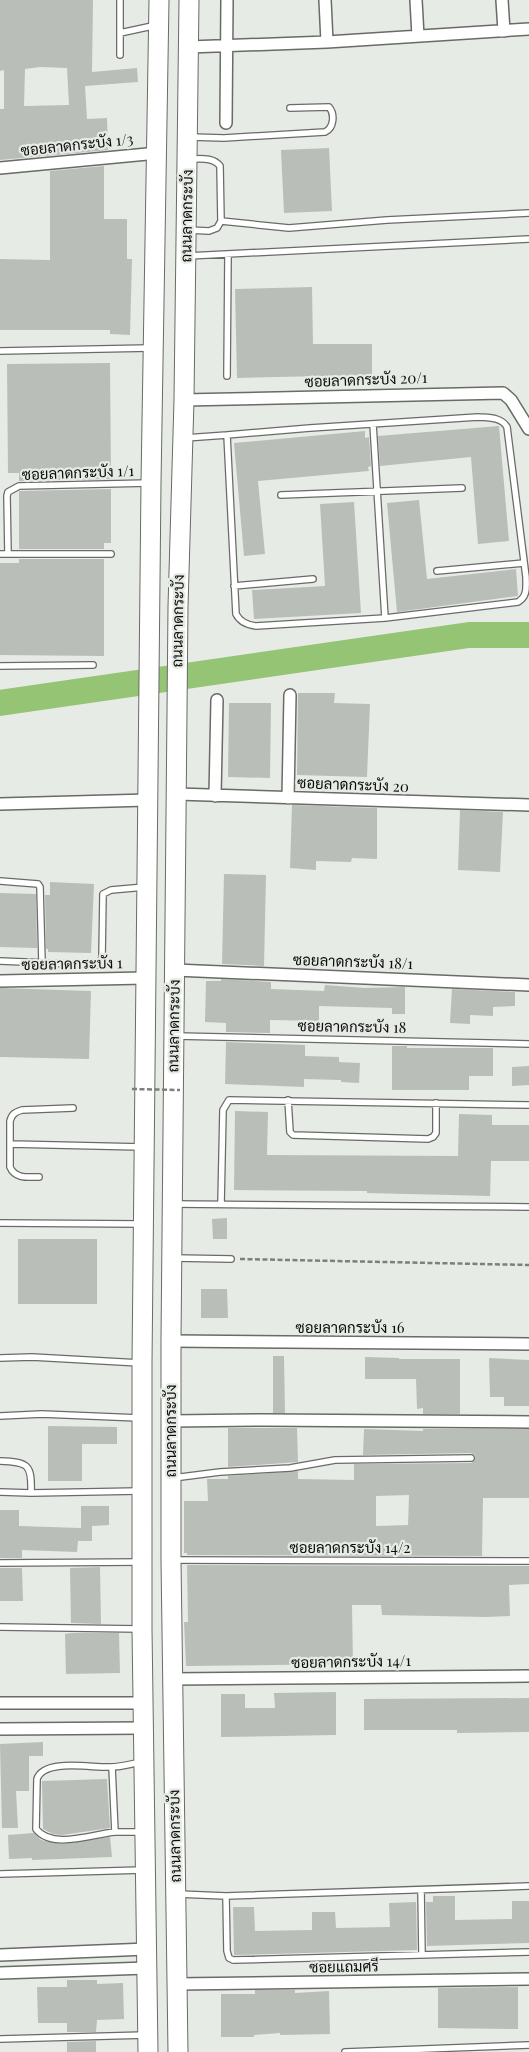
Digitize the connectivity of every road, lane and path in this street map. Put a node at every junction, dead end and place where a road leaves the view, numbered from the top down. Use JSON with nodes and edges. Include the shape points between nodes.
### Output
{"nodes":[{"id":1,"x":120,"y":0,"type":"edge"},
{"id":2,"x":159,"y":0,"type":"edge"},
{"id":3,"x":189,"y":0,"type":"edge"},
{"id":4,"x":227,"y":0,"type":"edge"},
{"id":5,"x":326,"y":0,"type":"edge"},
{"id":6,"x":416,"y":0,"type":"edge"},
{"id":7,"x":502,"y":0,"type":"edge"},
{"id":8,"x":159,"y":24,"type":"junction"},
{"id":9,"x":529,"y":29,"type":"edge"},
{"id":10,"x":504,"y":31,"type":"junction"},
{"id":11,"x":120,"y":33,"type":"junction"},
{"id":12,"x":418,"y":36,"type":"junction"},
{"id":13,"x":327,"y":42,"type":"junction"},
{"id":14,"x":227,"y":46,"type":"junction"},
{"id":15,"x":189,"y":47,"type":"junction"},
{"id":16,"x":120,"y":55,"type":"dead end"},
{"id":17,"x":290,"y":108,"type":"dead end"},
{"id":18,"x":226,"y":123,"type":"dead end"},
{"id":19,"x":188,"y":137,"type":"junction"},
{"id":20,"x":158,"y":153,"type":"junction"},
{"id":21,"x":188,"y":158,"type":"junction"},
{"id":22,"x":0,"y":168,"type":"edge"},
{"id":23,"x":529,"y":213,"type":"edge"},
{"id":24,"x":221,"y":221,"type":"junction"},
{"id":25,"x":186,"y":230,"type":"junction"},
{"id":26,"x":529,"y":239,"type":"edge"},
{"id":27,"x":228,"y":255,"type":"junction"},
{"id":28,"x":186,"y":256,"type":"junction"},
{"id":29,"x":154,"y":349,"type":"junction"},
{"id":30,"x":0,"y":351,"type":"edge"},
{"id":31,"x":228,"y":376,"type":"dead end"},
{"id":32,"x":184,"y":400,"type":"junction"},
{"id":33,"x":373,"y":424,"type":"junction"},
{"id":34,"x":529,"y":430,"type":"edge"},
{"id":35,"x":228,"y":435,"type":"junction"},
{"id":36,"x":183,"y":438,"type":"junction"},
{"id":37,"x":151,"y":483,"type":"junction"},
{"id":38,"x":462,"y":488,"type":"dead end"},
{"id":39,"x":377,"y":492,"type":"junction"},
{"id":40,"x":281,"y":495,"type":"dead end"},
{"id":41,"x":0,"y":554,"type":"edge"},
{"id":42,"x":8,"y":554,"type":"junction"},
{"id":43,"x":111,"y":554,"type":"dead end"},
{"id":44,"x":524,"y":563,"type":"junction"},
{"id":45,"x":437,"y":571,"type":"dead end"},
{"id":46,"x":313,"y":579,"type":"dead end"},
{"id":47,"x":234,"y":586,"type":"junction"},
{"id":48,"x":385,"y":618,"type":"junction"},
{"id":49,"x":94,"y":665,"type":"dead end"},
{"id":50,"x":0,"y":666,"type":"edge"},
{"id":51,"x":290,"y":695,"type":"dead end"},
{"id":52,"x":217,"y":700,"type":"dead end"},
{"id":53,"x":176,"y":794,"type":"junction"},
{"id":54,"x":215,"y":796,"type":"junction"},
{"id":55,"x":288,"y":798,"type":"junction"},
{"id":56,"x":148,"y":800,"type":"junction"},
{"id":57,"x":0,"y":804,"type":"edge"},
{"id":58,"x":529,"y":805,"type":"edge"},
{"id":59,"x":0,"y":882,"type":"edge"},
{"id":60,"x":147,"y":887,"type":"junction"},
{"id":61,"x":0,"y":962,"type":"edge"},
{"id":62,"x":42,"y":963,"type":"junction"},
{"id":63,"x":175,"y":970,"type":"junction"},
{"id":64,"x":145,"y":978,"type":"junction"},
{"id":65,"x":0,"y":981,"type":"edge"},
{"id":66,"x":529,"y":985,"type":"edge"},
{"id":67,"x":174,"y":1036,"type":"junction"},
{"id":68,"x":529,"y":1044,"type":"edge"},
{"id":69,"x":132,"y":1089,"type":"dead end"},
{"id":70,"x":180,"y":1090,"type":"dead end"},
{"id":71,"x":288,"y":1100,"type":"junction"},
{"id":72,"x":436,"y":1103,"type":"junction"},
{"id":73,"x":529,"y":1105,"type":"edge"},
{"id":74,"x":73,"y":1108,"type":"dead end"},
{"id":75,"x":10,"y":1144,"type":"junction"},
{"id":76,"x":144,"y":1147,"type":"junction"},
{"id":77,"x":39,"y":1177,"type":"dead end"},
{"id":78,"x":172,"y":1204,"type":"junction"},
{"id":79,"x":220,"y":1204,"type":"junction"},
{"id":80,"x":529,"y":1207,"type":"edge"},
{"id":81,"x":0,"y":1224,"type":"edge"},
{"id":82,"x":142,"y":1224,"type":"junction"},
{"id":83,"x":172,"y":1258,"type":"junction"},
{"id":84,"x":231,"y":1259,"type":"joint"},
{"id":85,"x":529,"y":1265,"type":"edge"},
{"id":86,"x":171,"y":1342,"type":"junction"},
{"id":87,"x":529,"y":1344,"type":"edge"},
{"id":88,"x":0,"y":1358,"type":"edge"},
{"id":89,"x":142,"y":1363,"type":"junction"},
{"id":90,"x":0,"y":1416,"type":"edge"},
{"id":91,"x":142,"y":1418,"type":"junction"},
{"id":92,"x":171,"y":1422,"type":"junction"},
{"id":93,"x":529,"y":1422,"type":"edge"},
{"id":94,"x":471,"y":1458,"type":"dead end"},
{"id":95,"x":0,"y":1461,"type":"edge"},
{"id":96,"x":171,"y":1478,"type":"junction"},
{"id":97,"x":142,"y":1491,"type":"junction"},
{"id":98,"x":0,"y":1492,"type":"edge"},
{"id":99,"x":31,"y":1493,"type":"junction"},
{"id":100,"x":171,"y":1560,"type":"junction"},
{"id":101,"x":529,"y":1561,"type":"edge"},
{"id":102,"x":142,"y":1562,"type":"junction"},
{"id":103,"x":0,"y":1563,"type":"edge"},
{"id":104,"x":0,"y":1627,"type":"edge"},
{"id":105,"x":142,"y":1629,"type":"junction"},
{"id":106,"x":529,"y":1676,"type":"edge"},
{"id":107,"x":172,"y":1679,"type":"junction"},
{"id":108,"x":0,"y":1703,"type":"edge"},
{"id":109,"x":143,"y":1703,"type":"junction"},
{"id":110,"x":143,"y":1728,"type":"junction"},
{"id":111,"x":0,"y":1729,"type":"edge"},
{"id":112,"x":144,"y":1761,"type":"junction"},
{"id":113,"x":112,"y":1767,"type":"junction"},
{"id":114,"x":114,"y":1832,"type":"junction"},
{"id":115,"x":145,"y":1832,"type":"junction"},
{"id":116,"x":145,"y":1870,"type":"junction"},
{"id":117,"x":0,"y":1874,"type":"edge"},
{"id":118,"x":529,"y":1886,"type":"edge"},
{"id":119,"x":422,"y":1890,"type":"junction"},
{"id":120,"x":176,"y":1894,"type":"junction"},
{"id":121,"x":226,"y":1896,"type":"junction"},
{"id":122,"x":147,"y":1949,"type":"junction"},
{"id":123,"x":529,"y":1952,"type":"edge"},
{"id":124,"x":0,"y":1955,"type":"edge"},
{"id":125,"x":422,"y":1955,"type":"junction"},
{"id":126,"x":177,"y":1966,"type":"junction"},
{"id":127,"x":147,"y":1968,"type":"junction"},
{"id":128,"x":0,"y":1973,"type":"edge"},
{"id":129,"x":529,"y":1979,"type":"edge"},
{"id":130,"x":0,"y":2039,"type":"edge"},
{"id":131,"x":148,"y":2044,"type":"edge"},
{"id":132,"x":529,"y":2045,"type":"edge"},
{"id":133,"x":178,"y":2052,"type":"edge"},
{"id":134,"x":344,"y":2052,"type":"edge"}],
"edges":[{"from":1,"to":11,"type":"lane"},
{"from":2,"to":8,"type":"main road","name":"ถนนลาดกระบัง"},
{"from":3,"to":15,"type":"main road","name":"ถนนลาดกระบัง"},
{"from":4,"to":14,"type":"street"},
{"from":5,"to":13,"type":"street"},
{"from":6,"to":12,"type":"street"},
{"from":7,"to":10,"type":"street"},
{"from":8,"to":11,"type":"lane"},
{"from":8,"to":20,"type":"main road","name":"ถนนลาดกระบัง"},
{"from":9,"to":10,"type":"street"},
{"from":10,"to":12,"type":"street"},
{"from":11,"to":16,"type":"lane"},
{"from":12,"to":13,"type":"street"},
{"from":13,"to":14,"type":"street"},
{"from":14,"to":15,"type":"street"},
{"from":14,"to":18,"type":"street"},
{"from":15,"to":19,"type":"main road","name":"ถนนลาดกระบัง"},
{"from":17,"to":19,"type":"lane","via":[[329,107],[332,112],[330,130],[224,138]]},
{"from":19,"to":21,"type":"main road","name":"ถนนลาดกระบัง"},
{"from":20,"to":22,"type":"street","name":"ซอยลาดกระบัง 1/3"},
{"from":20,"to":29,"type":"main road","name":"ถนนลาดกระบัง"},
{"from":21,"to":24,"type":"lane","via":[[209,159],[220,166]]},
{"from":21,"to":25,"type":"main road","name":"ถนนลาดกระบัง"},
{"from":23,"to":24,"type":"lane","via":[[289,228]]},
{"from":24,"to":25,"type":"lane","via":[[217,228],[209,231]]},
{"from":25,"to":28,"type":"main road","name":"ถนนลาดกระบัง"},
{"from":26,"to":27,"type":"lane"},
{"from":27,"to":28,"type":"lane"},
{"from":27,"to":31,"type":"lane"},
{"from":28,"to":32,"type":"main road","name":"ถนนลาดกระบัง"},
{"from":29,"to":30,"type":"lane"},
{"from":29,"to":37,"type":"main road","name":"ถนนลาดกระบัง"},
{"from":32,"to":34,"type":"street","name":"ซอยลาดกระบัง 20/1","via":[[503,393],[511,400]]},
{"from":32,"to":36,"type":"main road","name":"ถนนลาดกระบัง"},
{"from":33,"to":35,"type":"lane"},
{"from":33,"to":39,"type":"lane"},
{"from":33,"to":44,"type":"lane","via":[[478,417],[504,422]]},
{"from":35,"to":36,"type":"lane"},
{"from":35,"to":47,"type":"lane"},
{"from":36,"to":53,"type":"main road","name":"ถนนลาดกระบัง"},
{"from":37,"to":42,"type":"lane","name":"ซอยลาดกระบัง 1/1","via":[[19,486],[7,496]]},
{"from":37,"to":56,"type":"main road","name":"ถนนลาดกระบัง"},
{"from":38,"to":39,"type":"lane"},
{"from":39,"to":40,"type":"lane"},
{"from":39,"to":48,"type":"lane"},
{"from":41,"to":42,"type":"lane"},
{"from":42,"to":43,"type":"lane"},
{"from":44,"to":45,"type":"lane"},
{"from":44,"to":48,"type":"lane","via":[[526,593],[518,602]]},
{"from":46,"to":47,"type":"lane"},
{"from":47,"to":48,"type":"lane","via":[[236,614],[242,622],[250,625]]},
{"from":49,"to":50,"type":"lane"},
{"from":51,"to":55,"type":"street"},
{"from":52,"to":54,"type":"street"},
{"from":53,"to":54,"type":"street","name":"ซอยลาดกระบัง 20"},
{"from":53,"to":63,"type":"main road","name":"ถนนลาดกระบัง"},
{"from":54,"to":55,"type":"street","name":"ซอยลาดกระบัง 20"},
{"from":55,"to":58,"type":"street","name":"ซอยลาดกระบัง 20"},
{"from":56,"to":57,"type":"street"},
{"from":56,"to":60,"type":"main road","name":"ถนนลาดกระบัง"},
{"from":59,"to":62,"type":"lane","via":[[38,884],[40,887]]},
{"from":60,"to":62,"type":"lane","via":[[112,890],[103,894],[100,963]]},
{"from":60,"to":64,"type":"main road","name":"ถนนลาดกระบัง"},
{"from":61,"to":62,"type":"lane"},
{"from":63,"to":66,"type":"street","name":"ซอยลาดกระบัง 18/1"},
{"from":63,"to":67,"type":"main road","name":"ถนนลาดกระบัง"},
{"from":64,"to":65,"type":"street","name":"ซอยลาดกระบัง 1"},
{"from":64,"to":76,"type":"main road","name":"ถนนลาดกระบัง"},
{"from":67,"to":68,"type":"lane","name":"ซอยลาดกระบัง 18"},
{"from":67,"to":78,"type":"main road","name":"ถนนลาดกระบัง"},
{"from":69,"to":70,"type":"path","bridge":true},
{"from":71,"to":72,"type":"lane"},
{"from":71,"to":72,"type":"lane","via":[[290,1132],[293,1135],[428,1139],[436,1133]]},
{"from":71,"to":79,"type":"lane","via":[[235,1099],[225,1104]]},
{"from":72,"to":73,"type":"lane"},
{"from":74,"to":75,"type":"lane","via":[[15,1112],[10,1121]]},
{"from":75,"to":76,"type":"lane"},
{"from":75,"to":77,"type":"lane","via":[[12,1172],[17,1176]]},
{"from":76,"to":82,"type":"main road","name":"ถนนลาดกระบัง"},
{"from":78,"to":79,"type":"lane"},
{"from":78,"to":83,"type":"main road","name":"ถนนลาดกระบัง"},
{"from":79,"to":80,"type":"lane"},
{"from":81,"to":82,"type":"lane"},
{"from":82,"to":89,"type":"main road","name":"ถนนลาดกระบัง"},
{"from":83,"to":84,"type":"lane"},
{"from":83,"to":86,"type":"main road","name":"ถนนลาดกระบัง"},
{"from":84,"to":85,"type":"path"},
{"from":86,"to":87,"type":"street","name":"ซอยลาดกระบัง 16"},
{"from":86,"to":92,"type":"main road","name":"ถนนลาดกระบัง"},
{"from":88,"to":89,"type":"lane"},
{"from":89,"to":91,"type":"main road","name":"ถนนลาดกระบัง"},
{"from":90,"to":91,"type":"lane","via":[[42,1414]]},
{"from":91,"to":97,"type":"main road","name":"ถนนลาดกระบัง"},
{"from":92,"to":93,"type":"street"},
{"from":92,"to":96,"type":"main road","name":"ถนนลาดกระบัง"},
{"from":94,"to":96,"type":"lane","via":[[335,1460],[290,1468]]},
{"from":95,"to":99,"type":"lane","via":[[24,1463],[28,1467],[32,1475]]},
{"from":96,"to":100,"type":"main road","name":"ถนนลาดกระบัง"},
{"from":97,"to":99,"type":"lane"},
{"from":97,"to":102,"type":"main road","name":"ถนนลาดกระบัง"},
{"from":98,"to":99,"type":"lane"},
{"from":100,"to":101,"type":"lane","name":"ซอยลาดกระบัง 14/2"},
{"from":100,"to":107,"type":"main road","name":"ถนนลาดกระบัง"},
{"from":102,"to":103,"type":"lane"},
{"from":102,"to":105,"type":"main road","name":"ถนนลาดกระบัง"},
{"from":104,"to":105,"type":"lane"},
{"from":105,"to":109,"type":"main road","name":"ถนนลาดกระบัง"},
{"from":106,"to":107,"type":"street","name":"ซอยลาดกระบัง 14/1"},
{"from":107,"to":120,"type":"main road","name":"ถนนลาดกระบัง"},
{"from":108,"to":109,"type":"street"},
{"from":109,"to":110,"type":"main road","name":"ถนนลาดกระบัง"},
{"from":110,"to":111,"type":"street"},
{"from":110,"to":112,"type":"main road","name":"ถนนลาดกระบัง"},
{"from":112,"to":113,"type":"lane"},
{"from":112,"to":115,"type":"main road","name":"ถนนลาดกระบัง"},
{"from":113,"to":114,"type":"lane"},
{"from":113,"to":114,"type":"lane","via":[[59,1766],[38,1774],[36,1829],[46,1838],[68,1840]]},
{"from":114,"to":115,"type":"lane"},
{"from":115,"to":116,"type":"main road","name":"ถนนลาดกระบัง"},
{"from":116,"to":117,"type":"lane"},
{"from":116,"to":122,"type":"main road","name":"ถนนลาดกระบัง"},
{"from":118,"to":119,"type":"lane"},
{"from":119,"to":121,"type":"lane"},
{"from":119,"to":125,"type":"lane"},
{"from":120,"to":121,"type":"lane"},
{"from":120,"to":126,"type":"main road","name":"ถนนลาดกระบัง"},
{"from":121,"to":125,"type":"lane","via":[[226,1951],[234,1960]]},
{"from":122,"to":124,"type":"street"},
{"from":122,"to":126,"type":"main road"},
{"from":122,"to":127,"type":"main road","name":"ถนนลาดกระบัง"},
{"from":123,"to":125,"type":"lane"},
{"from":126,"to":127,"type":"main road"},
{"from":126,"to":129,"type":"street","name":"ซอยแถมศรี"},
{"from":126,"to":133,"type":"main road","name":"ถนนลาดกระบัง"},
{"from":127,"to":128,"type":"street"},
{"from":127,"to":131,"type":"main road","name":"ถนนลาดกระบัง"},
{"from":130,"to":131,"type":"lane"},
{"from":132,"to":134,"type":"lane"}]}
